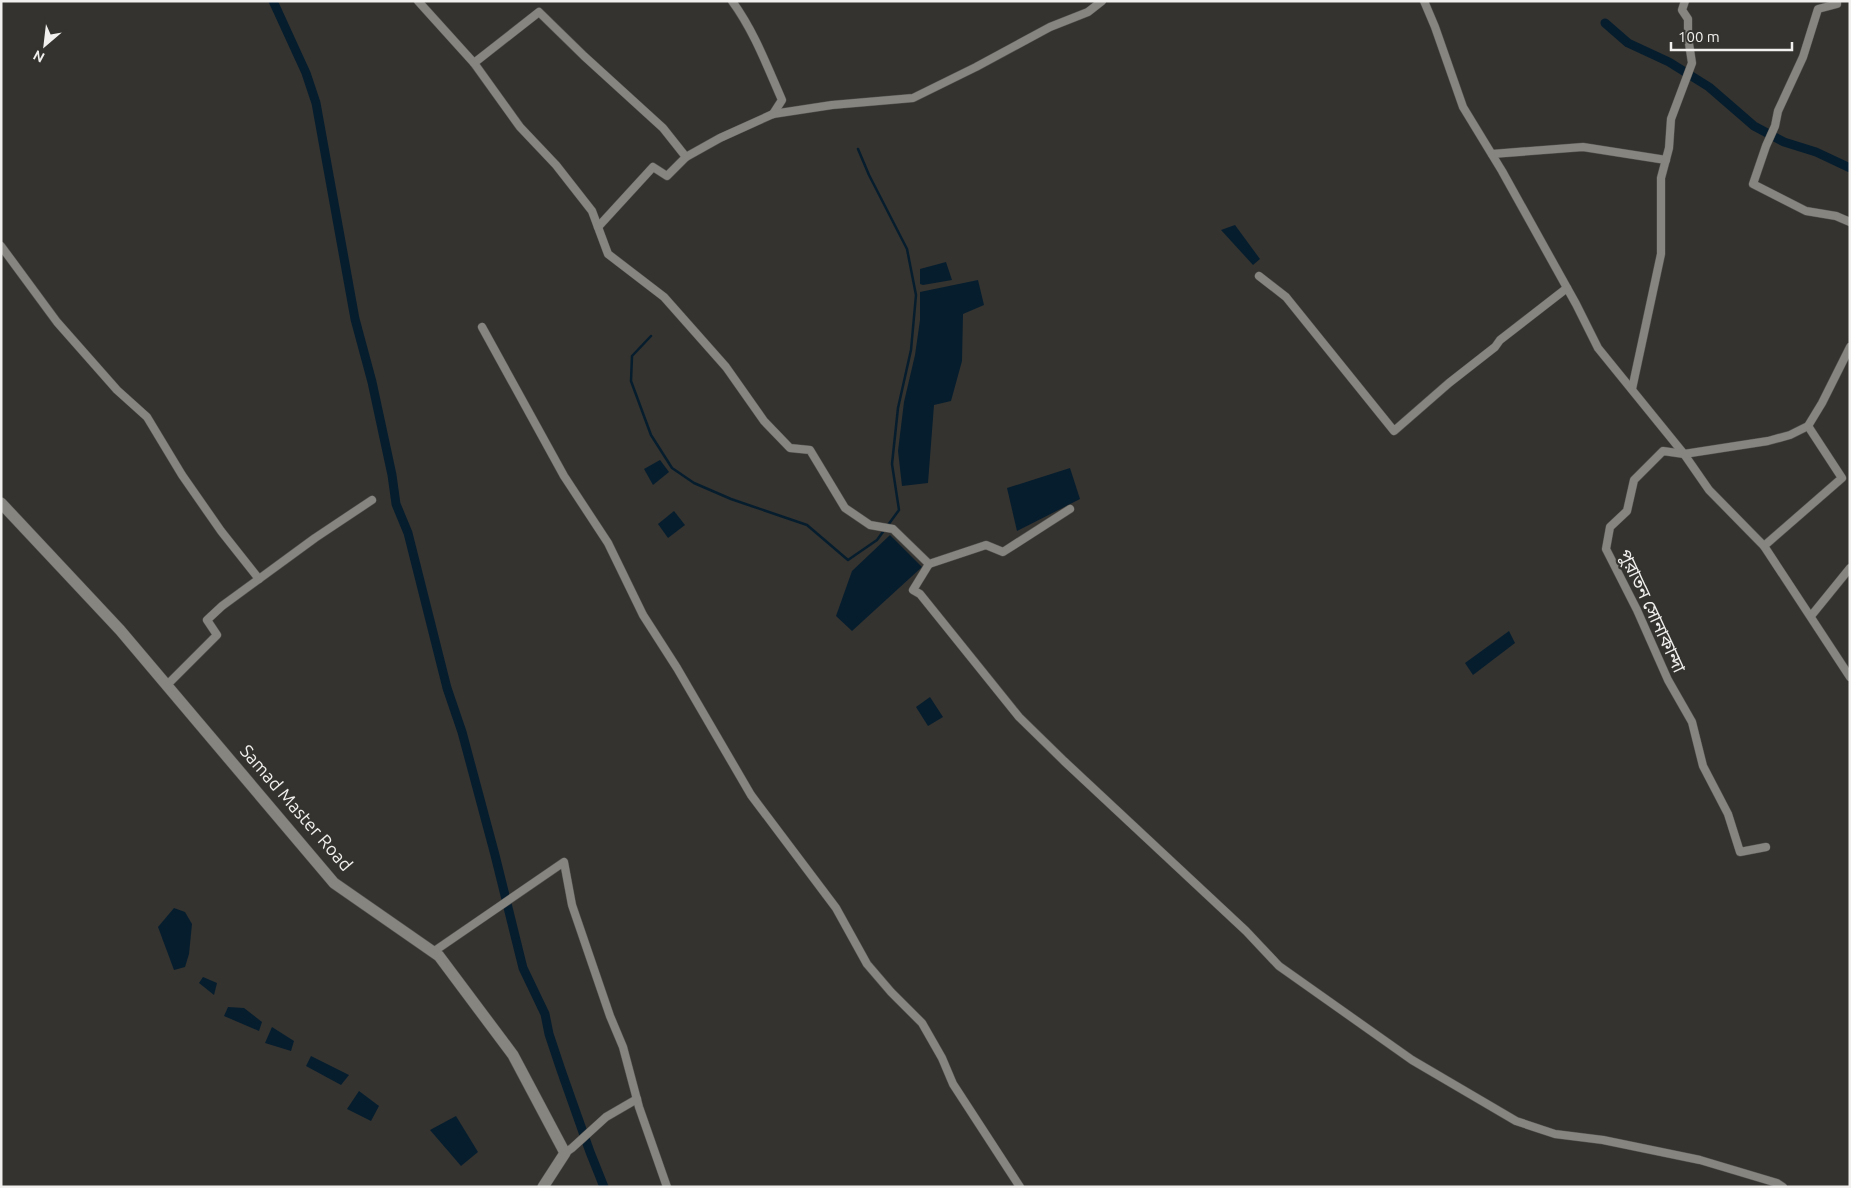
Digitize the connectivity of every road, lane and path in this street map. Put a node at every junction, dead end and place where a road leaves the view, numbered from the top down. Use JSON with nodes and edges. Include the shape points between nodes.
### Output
{"nodes":[{"id":1,"x":418,"y":1,"type":"edge"},
{"id":2,"x":732,"y":1,"type":"edge"},
{"id":3,"x":1102,"y":1,"type":"edge"},
{"id":4,"x":1424,"y":1,"type":"edge"},
{"id":5,"x":1686,"y":1,"type":"edge"},
{"id":6,"x":1837,"y":1,"type":"edge"},
{"id":7,"x":474,"y":63,"type":"junction"},
{"id":8,"x":773,"y":114,"type":"junction"},
{"id":9,"x":1492,"y":154,"type":"junction"},
{"id":10,"x":686,"y":157,"type":"junction"},
{"id":11,"x":1666,"y":160,"type":"junction"},
{"id":12,"x":1850,"y":222,"type":"edge"},
{"id":13,"x":598,"y":227,"type":"junction"},
{"id":14,"x":1,"y":246,"type":"edge"},
{"id":15,"x":1259,"y":276,"type":"dead end"},
{"id":16,"x":1567,"y":288,"type":"junction"},
{"id":17,"x":482,"y":327,"type":"dead end"},
{"id":18,"x":1850,"y":347,"type":"edge"},
{"id":19,"x":1632,"y":389,"type":"junction"},
{"id":20,"x":1808,"y":426,"type":"junction"},
{"id":21,"x":1684,"y":454,"type":"junction"},
{"id":22,"x":372,"y":500,"type":"dead end"},
{"id":23,"x":1,"y":503,"type":"edge"},
{"id":24,"x":1070,"y":509,"type":"dead end"},
{"id":25,"x":1764,"y":546,"type":"junction"},
{"id":26,"x":928,"y":564,"type":"junction"},
{"id":27,"x":1850,"y":568,"type":"edge"},
{"id":28,"x":259,"y":579,"type":"junction"},
{"id":29,"x":1811,"y":616,"type":"junction"},
{"id":30,"x":1850,"y":677,"type":"edge"},
{"id":31,"x":167,"y":685,"type":"junction"},
{"id":32,"x":1766,"y":846,"type":"dead end"},
{"id":33,"x":433,"y":952,"type":"junction"},
{"id":34,"x":637,"y":1099,"type":"junction"},
{"id":35,"x":569,"y":1150,"type":"junction"},
{"id":36,"x":543,"y":1187,"type":"edge"},
{"id":37,"x":667,"y":1187,"type":"edge"},
{"id":38,"x":1020,"y":1187,"type":"edge"},
{"id":39,"x":1783,"y":1187,"type":"edge"}],
"edges":[{"from":1,"to":7,"type":"street"},
{"from":2,"to":8,"type":"street","via":[[761,52],[782,100]]},
{"from":3,"to":8,"type":"street","via":[[1088,12],[1050,27],[912,98]]},
{"from":4,"to":9,"type":"street","via":[[1463,107]]},
{"from":5,"to":11,"type":"street","via":[[1682,10],[1688,19],[1692,63],[1671,119],[1670,148]]},
{"from":6,"to":12,"type":"street","via":[[1837,4],[1818,9],[1803,57],[1778,111],[1753,184],[1806,211]]},
{"from":7,"to":10,"type":"street","via":[[539,12],[663,128]]},
{"from":7,"to":13,"type":"street","via":[[520,127],[556,164],[592,211]]},
{"from":8,"to":10,"type":"street"},
{"from":9,"to":11,"type":"street","via":[[1583,147]]},
{"from":9,"to":16,"type":"street"},
{"from":10,"to":13,"type":"street","via":[[667,176],[653,167]]},
{"from":11,"to":19,"type":"street","via":[[1661,178],[1662,254]]},
{"from":13,"to":26,"type":"street","via":[[608,254],[664,296],[726,367],[764,421],[790,448],[810,450],[845,508],[870,526],[893,529]]},
{"from":14,"to":28,"type":"street","via":[[57,322],[117,390],[147,417],[182,475]]},
{"from":15,"to":16,"type":"street","via":[[1286,297],[1394,431],[1500,340]]},
{"from":16,"to":19,"type":"street","via":[[1598,348]]},
{"from":17,"to":38,"type":"street","via":[[564,476],[608,544],[644,615],[751,795],[836,908],[867,964],[922,1023],[942,1058],[952,1084]]},
{"from":18,"to":20,"type":"street"},
{"from":19,"to":21,"type":"street"},
{"from":20,"to":21,"type":"street","name":"পুরাতন সোনাকান্দা","via":[[1768,441]]},
{"from":20,"to":25,"type":"street","via":[[1842,478]]},
{"from":21,"to":25,"type":"street","via":[[1709,490]]},
{"from":21,"to":32,"type":"street","name":"পুরাতন সোনাকান্দা","via":[[1663,451],[1634,480],[1627,511],[1610,527],[1606,550],[1668,680],[1692,722],[1703,766],[1728,814],[1740,852]]},
{"from":22,"to":28,"type":"street"},
{"from":23,"to":31,"type":"street","name":"Samad Master Road","via":[[114,623]]},
{"from":24,"to":26,"type":"street","via":[[1003,552],[986,544]]},
{"from":25,"to":29,"type":"street"},
{"from":26,"to":39,"type":"street","via":[[913,590],[920,594],[1019,717],[1279,966],[1311,990],[1412,1060],[1516,1121],[1555,1134],[1603,1140],[1700,1160]]},
{"from":27,"to":29,"type":"street"},
{"from":28,"to":31,"type":"street","via":[[206,620],[217,635]]},
{"from":29,"to":30,"type":"street"},
{"from":31,"to":33,"type":"street","name":"Samad Master Road","via":[[334,883]]},
{"from":33,"to":34,"type":"street","via":[[564,862],[572,905],[623,1048]]},
{"from":33,"to":35,"type":"street","name":"Samad Master Road","via":[[513,1055]]},
{"from":34,"to":35,"type":"street","via":[[606,1117]]},
{"from":34,"to":37,"type":"street"},
{"from":35,"to":36,"type":"street"}]}
